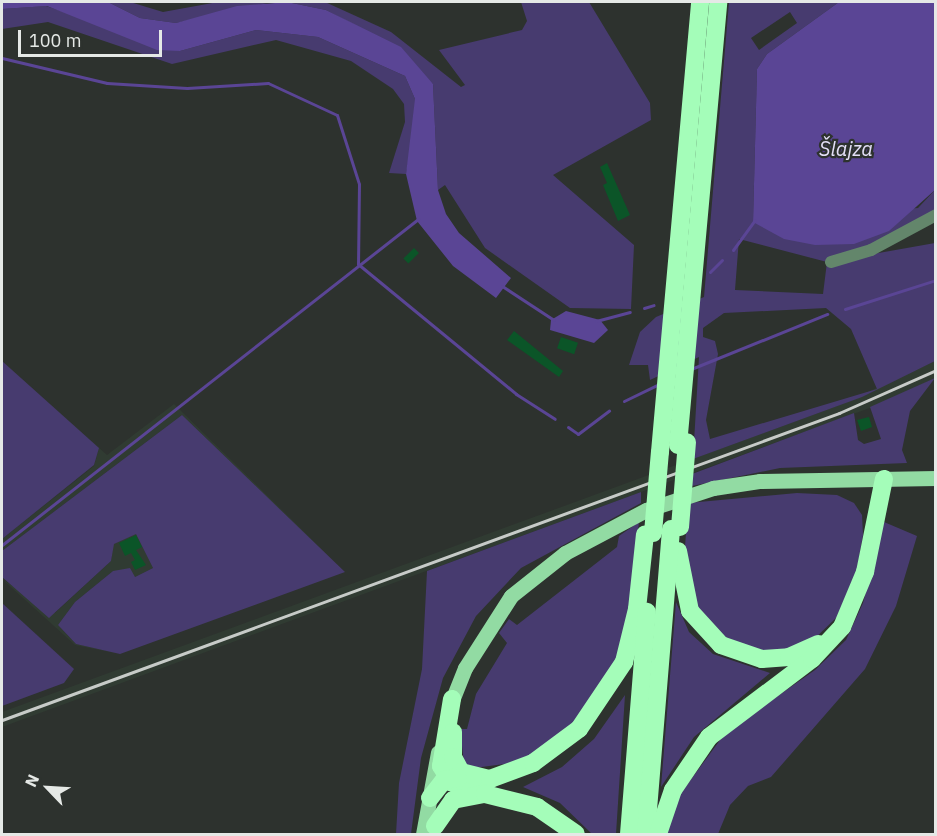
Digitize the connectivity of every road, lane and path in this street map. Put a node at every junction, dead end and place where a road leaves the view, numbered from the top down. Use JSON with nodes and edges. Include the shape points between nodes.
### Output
{"nodes":[{"id":1,"x":700,"y":2,"type":"edge"},
{"id":2,"x":718,"y":2,"type":"edge"},
{"id":3,"x":936,"y":214,"type":"edge"},
{"id":4,"x":831,"y":262,"type":"dead end"},
{"id":5,"x":936,"y":478,"type":"edge"},
{"id":6,"x":884,"y":479,"type":"junction"},
{"id":7,"x":676,"y":528,"type":"junction"},
{"id":8,"x":649,"y":533,"type":"junction"},
{"id":9,"x":593,"y":537,"type":"junction"},
{"id":10,"x":847,"y":616,"type":"junction"},
{"id":11,"x":452,"y":699,"type":"junction"},
{"id":12,"x":453,"y":732,"type":"junction"},
{"id":13,"x":446,"y":778,"type":"junction"},
{"id":14,"x":482,"y":786,"type":"junction"},
{"id":15,"x":430,"y":798,"type":"junction"},
{"id":16,"x":430,"y":832,"type":"edge"},
{"id":17,"x":576,"y":834,"type":"edge"},
{"id":18,"x":629,"y":834,"type":"edge"},
{"id":19,"x":646,"y":834,"type":"edge"},
{"id":20,"x":658,"y":834,"type":"edge"}],
"edges":[{"from":1,"to":8,"type":"highway","bridge":true,"via":[[667,313]]},
{"from":2,"to":7,"type":"highway"},
{"from":3,"to":4,"type":"street","via":[[871,250]]},
{"from":5,"to":6,"type":"main road"},
{"from":6,"to":9,"type":"main road","via":[[782,479],[725,486],[646,510]]},
{"from":6,"to":10,"type":"highway","via":[[865,572]]},
{"from":7,"to":10,"type":"highway","via":[[686,600],[699,624],[721,645],[751,657],[789,657],[822,642]]},
{"from":7,"to":19,"type":"highway"},
{"from":8,"to":14,"type":"highway","via":[[634,628],[606,696],[549,753]]},
{"from":8,"to":18,"type":"highway"},
{"from":9,"to":11,"type":"main road","via":[[511,596],[482,638]]},
{"from":9,"to":12,"type":"main road","via":[[528,591],[500,624],[471,672]]},
{"from":10,"to":20,"type":"highway","via":[[825,647],[708,737],[673,790]]},
{"from":11,"to":13,"type":"highway","via":[[442,758]]},
{"from":11,"to":15,"type":"main road"},
{"from":12,"to":13,"type":"main road"},
{"from":12,"to":14,"type":"highway","via":[[456,765]]},
{"from":13,"to":14,"type":"highway"},
{"from":13,"to":15,"type":"highway"},
{"from":13,"to":16,"type":"main road"},
{"from":14,"to":16,"type":"highway","via":[[453,800]]},
{"from":14,"to":17,"type":"highway","via":[[537,807]]},
{"from":15,"to":16,"type":"main road"}]}
